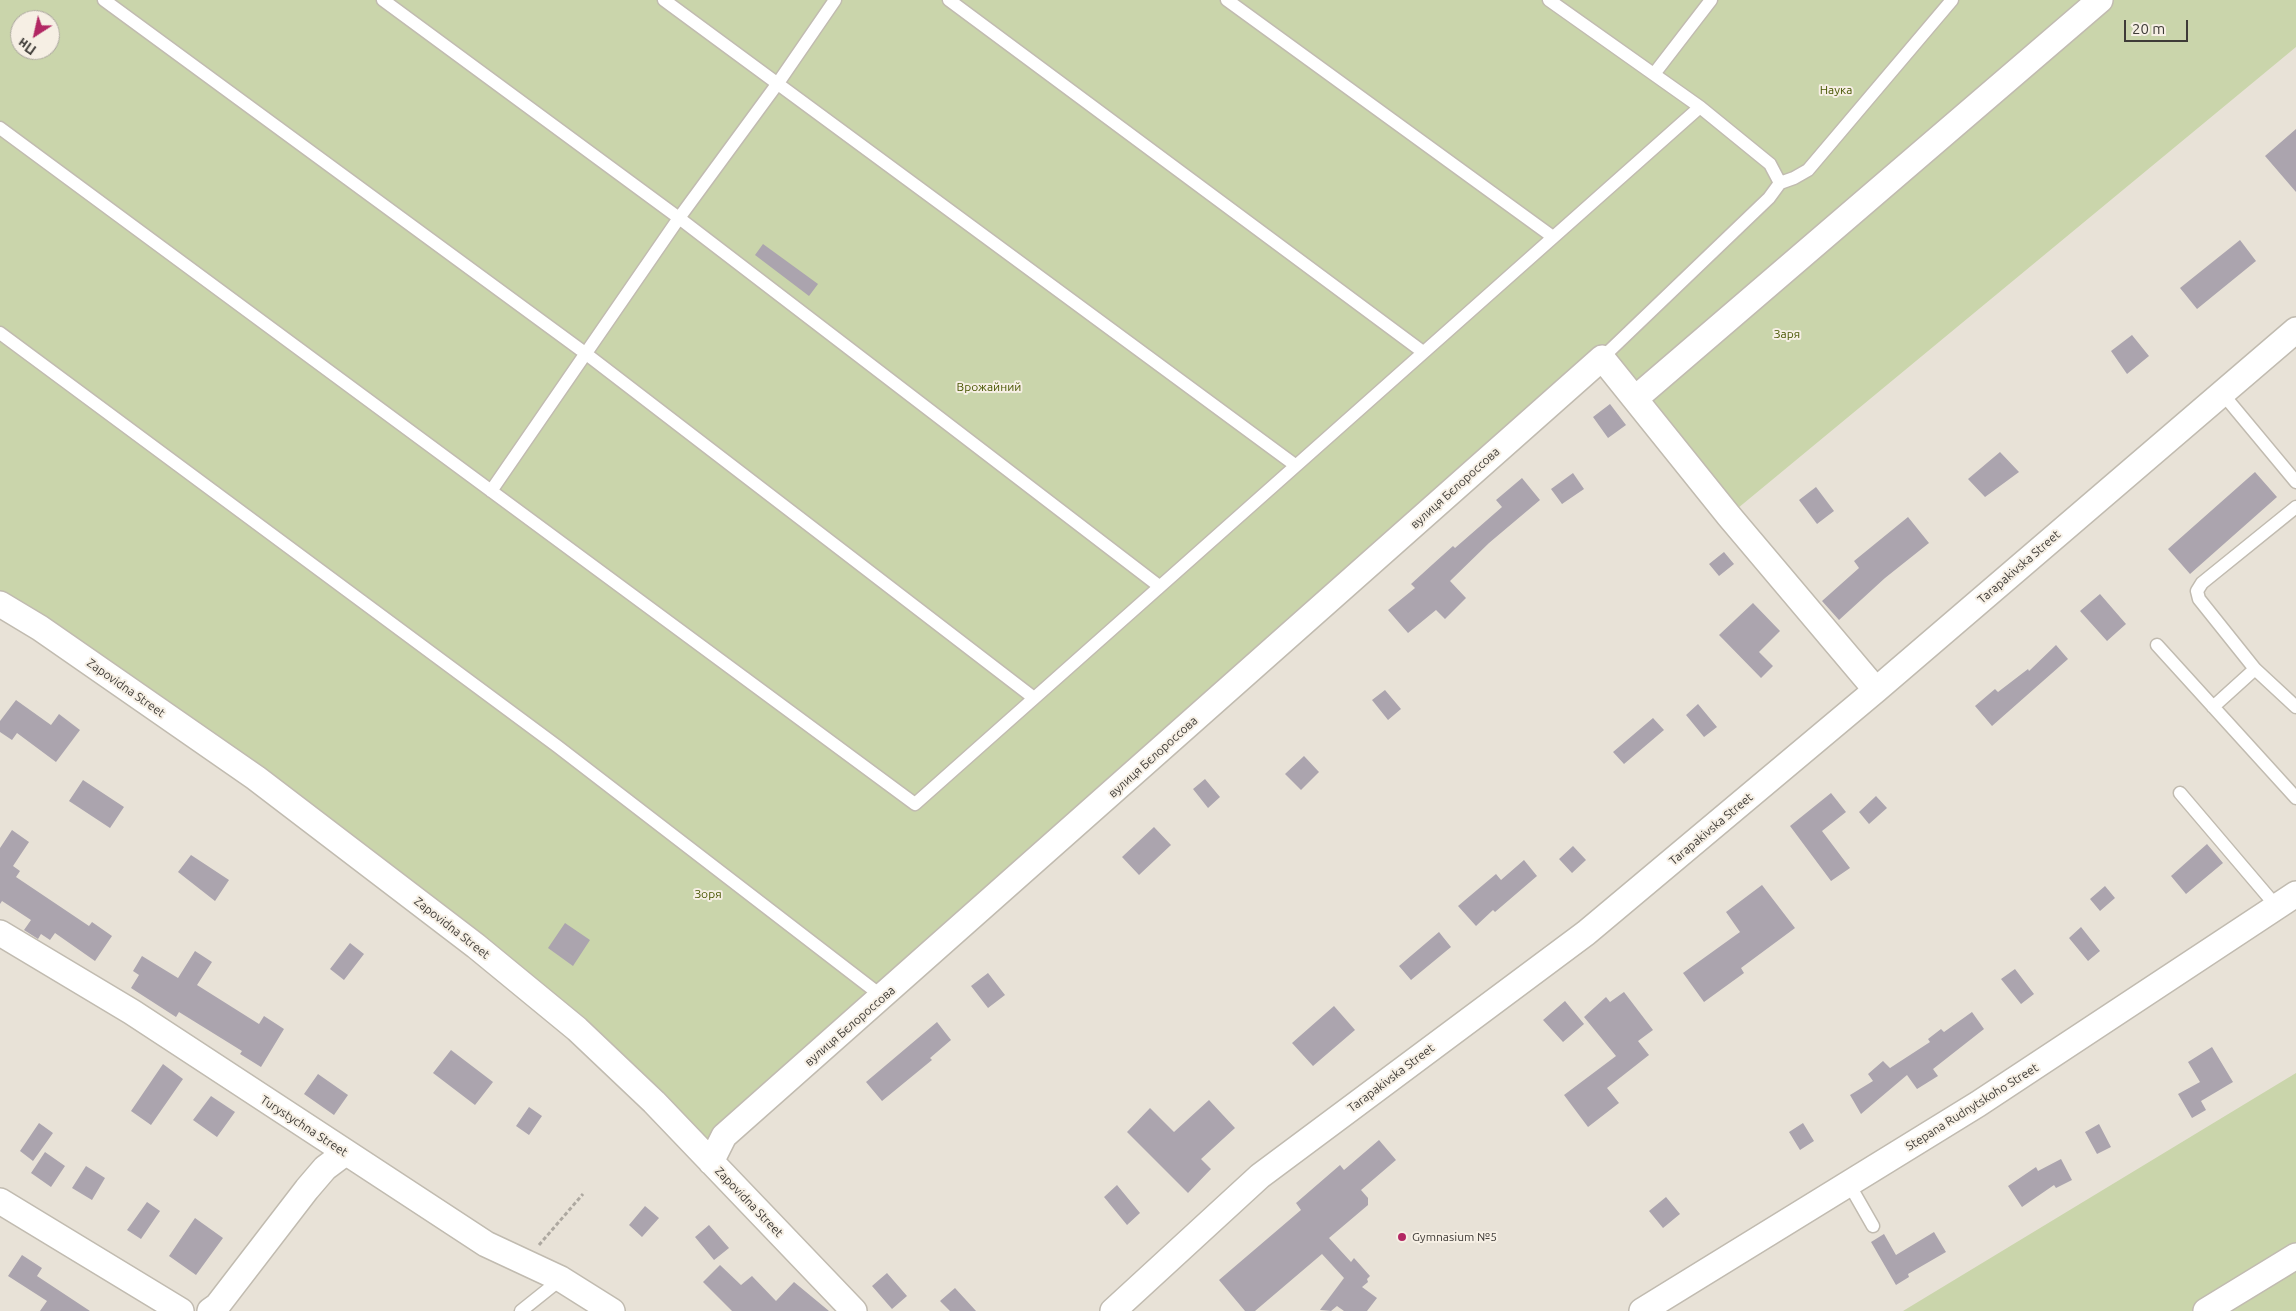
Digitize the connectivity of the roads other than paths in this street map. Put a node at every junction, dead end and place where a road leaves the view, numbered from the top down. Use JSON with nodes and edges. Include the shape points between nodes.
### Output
{"nodes":[{"id":1,"x":104,"y":0,"type":"edge"},
{"id":2,"x":383,"y":0,"type":"edge"},
{"id":3,"x":664,"y":0,"type":"edge"},
{"id":4,"x":835,"y":0,"type":"edge"},
{"id":5,"x":949,"y":0,"type":"edge"},
{"id":6,"x":1227,"y":0,"type":"edge"},
{"id":7,"x":1550,"y":0,"type":"edge"},
{"id":8,"x":1710,"y":0,"type":"edge"},
{"id":9,"x":1952,"y":0,"type":"edge"},
{"id":10,"x":2100,"y":0,"type":"edge"},
{"id":11,"x":1654,"y":74,"type":"junction"},
{"id":12,"x":778,"y":83,"type":"junction"},
{"id":13,"x":1700,"y":107,"type":"junction"},
{"id":14,"x":0,"y":128,"type":"edge"},
{"id":15,"x":1780,"y":182,"type":"junction"},
{"id":16,"x":680,"y":218,"type":"junction"},
{"id":17,"x":1553,"y":236,"type":"junction"},
{"id":18,"x":2296,"y":330,"type":"edge"},
{"id":19,"x":0,"y":333,"type":"edge"},
{"id":20,"x":1423,"y":352,"type":"junction"},
{"id":21,"x":585,"y":353,"type":"junction"},
{"id":22,"x":1602,"y":358,"type":"junction"},
{"id":23,"x":2222,"y":393,"type":"junction"},
{"id":24,"x":1636,"y":398,"type":"junction"},
{"id":25,"x":1296,"y":465,"type":"junction"},
{"id":26,"x":2296,"y":482,"type":"edge"},
{"id":27,"x":491,"y":491,"type":"junction"},
{"id":28,"x":2296,"y":506,"type":"edge"},
{"id":29,"x":1159,"y":586,"type":"junction"},
{"id":30,"x":0,"y":604,"type":"edge"},
{"id":31,"x":2157,"y":645,"type":"dead end"},
{"id":32,"x":2255,"y":669,"type":"junction"},
{"id":33,"x":1876,"y":690,"type":"junction"},
{"id":34,"x":1034,"y":698,"type":"junction"},
{"id":35,"x":2213,"y":707,"type":"junction"},
{"id":36,"x":2296,"y":707,"type":"edge"},
{"id":37,"x":2180,"y":793,"type":"dead end"},
{"id":38,"x":2296,"y":798,"type":"edge"},
{"id":39,"x":2286,"y":900,"type":"edge"},
{"id":40,"x":0,"y":933,"type":"edge"},
{"id":41,"x":883,"y":997,"type":"junction"},
{"id":42,"x":345,"y":1153,"type":"junction"},
{"id":43,"x":711,"y":1162,"type":"junction"},
{"id":44,"x":1850,"y":1184,"type":"junction"},
{"id":45,"x":0,"y":1201,"type":"edge"},
{"id":46,"x":1873,"y":1226,"type":"dead end"},
{"id":47,"x":2296,"y":1256,"type":"edge"},
{"id":48,"x":561,"y":1279,"type":"junction"},
{"id":49,"x":181,"y":1311,"type":"edge"},
{"id":50,"x":210,"y":1311,"type":"edge"},
{"id":51,"x":522,"y":1311,"type":"edge"},
{"id":52,"x":612,"y":1311,"type":"edge"},
{"id":53,"x":854,"y":1311,"type":"edge"},
{"id":54,"x":1113,"y":1311,"type":"edge"},
{"id":55,"x":1642,"y":1311,"type":"edge"},
{"id":56,"x":2206,"y":1311,"type":"edge"}],
"edges":[{"from":1,"to":21,"type":"lane"},
{"from":2,"to":16,"type":"lane"},
{"from":3,"to":12,"type":"lane"},
{"from":4,"to":12,"type":"lane"},
{"from":5,"to":20,"type":"lane"},
{"from":6,"to":17,"type":"lane"},
{"from":7,"to":11,"type":"lane"},
{"from":8,"to":11,"type":"lane"},
{"from":9,"to":15,"type":"lane","via":[[1808,170]]},
{"from":10,"to":24,"type":"street"},
{"from":11,"to":13,"type":"lane"},
{"from":12,"to":16,"type":"lane"},
{"from":12,"to":25,"type":"lane"},
{"from":13,"to":15,"type":"lane","via":[[1770,164]]},
{"from":13,"to":17,"type":"lane"},
{"from":14,"to":27,"type":"lane"},
{"from":15,"to":22,"type":"lane","via":[[1769,198]]},
{"from":16,"to":21,"type":"lane"},
{"from":16,"to":29,"type":"lane"},
{"from":17,"to":20,"type":"lane"},
{"from":18,"to":23,"type":"street","name":"Tarapakivska Street"},
{"from":19,"to":41,"type":"lane","via":[[557,746]]},
{"from":20,"to":25,"type":"lane"},
{"from":21,"to":27,"type":"lane"},
{"from":21,"to":34,"type":"lane"},
{"from":22,"to":24,"type":"street"},
{"from":22,"to":41,"type":"street","name":"вулиця Бєлороссова"},
{"from":23,"to":26,"type":"lane"},
{"from":23,"to":33,"type":"street","name":"Tarapakivska Street"},
{"from":24,"to":33,"type":"street","via":[[1729,516]]},
{"from":25,"to":29,"type":"lane"},
{"from":27,"to":34,"type":"lane","via":[[915,804]]},
{"from":28,"to":32,"type":"lane","via":[[2202,583],[2197,591],[2199,599]]},
{"from":29,"to":34,"type":"lane"},
{"from":30,"to":43,"type":"street","name":"Zapovidna Street","via":[[256,778],[476,946],[577,1029]]},
{"from":31,"to":35,"type":"lane"},
{"from":32,"to":35,"type":"lane"},
{"from":32,"to":36,"type":"lane"},
{"from":33,"to":54,"type":"street","name":"Tarapakivska Street","via":[[1586,933],[1260,1176]]},
{"from":35,"to":38,"type":"lane"},
{"from":37,"to":39,"type":"lane"},
{"from":39,"to":44,"type":"street","name":"Stepana Rudnytskoho Street","via":[[1978,1104]]},
{"from":40,"to":42,"type":"street","name":"Turystychna Street","via":[[132,1012]]},
{"from":41,"to":43,"type":"street","name":"вулиця Бєлороссова","via":[[724,1136]]},
{"from":42,"to":48,"type":"street","name":"Turystychna Street","via":[[486,1244]]},
{"from":42,"to":50,"type":"street","via":[[313,1182]]},
{"from":43,"to":53,"type":"street","name":"Zapovidna Street"},
{"from":44,"to":46,"type":"lane"},
{"from":44,"to":55,"type":"street","name":"Stepana Rudnytskoho Street"},
{"from":45,"to":49,"type":"street"},
{"from":47,"to":56,"type":"street"},
{"from":48,"to":51,"type":"lane"},
{"from":48,"to":52,"type":"street","name":"Turystychna Street"}]}
